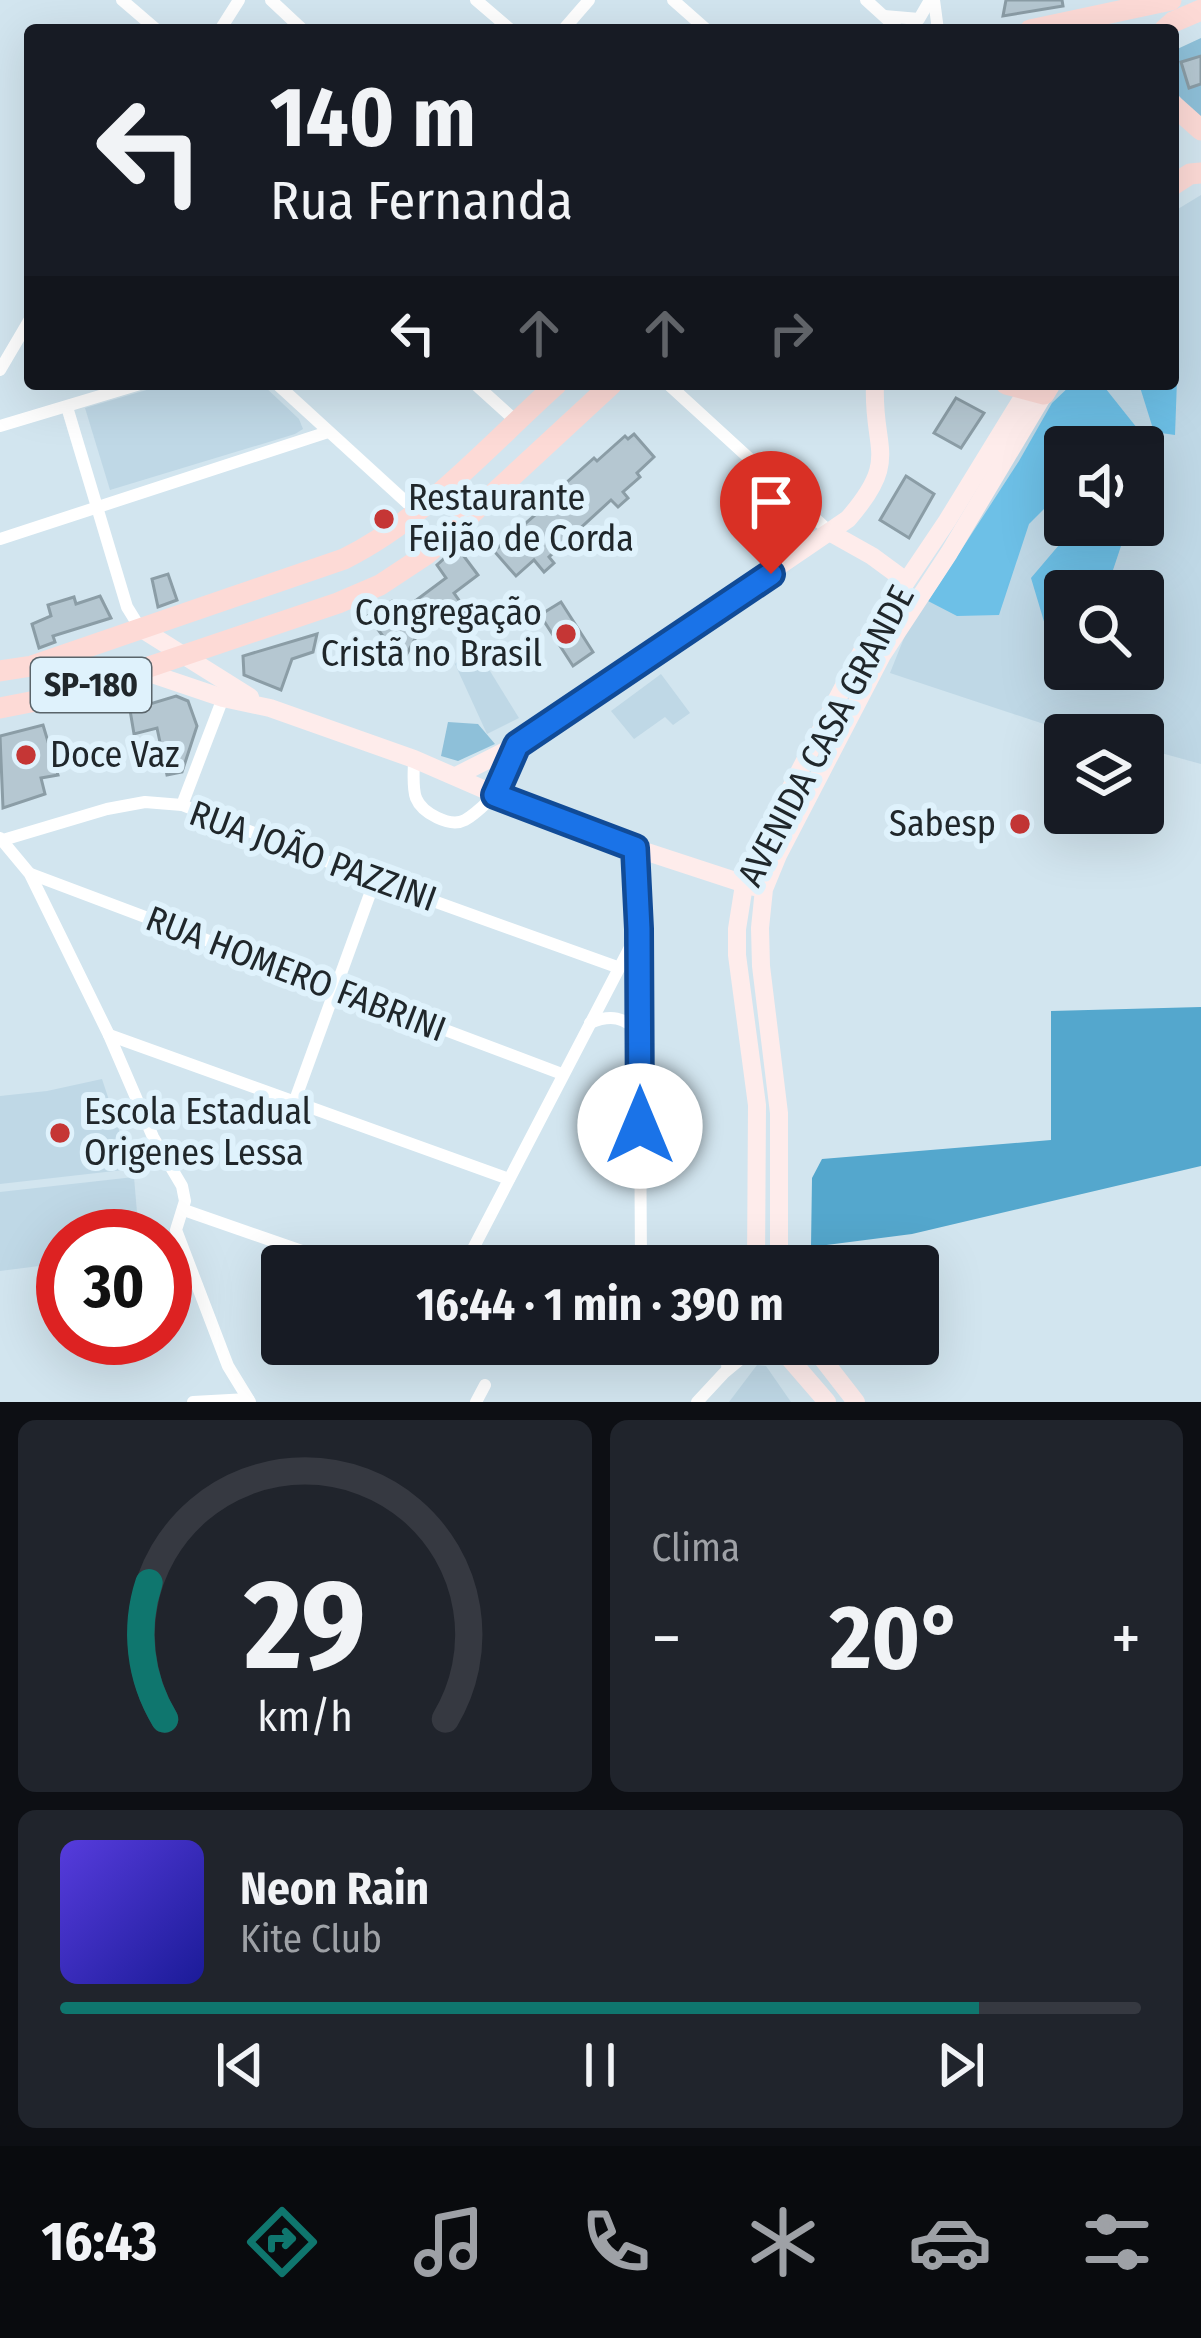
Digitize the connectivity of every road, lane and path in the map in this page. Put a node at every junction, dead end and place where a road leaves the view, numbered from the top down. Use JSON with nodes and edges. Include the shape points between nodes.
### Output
{"nodes":[{"id":1,"x":122,"y":0,"type":"edge"},
{"id":2,"x":271,"y":0,"type":"edge"},
{"id":3,"x":476,"y":0,"type":"edge"},
{"id":4,"x":589,"y":0,"type":"edge"},
{"id":5,"x":673,"y":0,"type":"edge"},
{"id":6,"x":866,"y":0,"type":"edge"},
{"id":7,"x":932,"y":0,"type":"edge"},
{"id":8,"x":1171,"y":0,"type":"edge"},
{"id":9,"x":1201,"y":10,"type":"edge"},
{"id":10,"x":884,"y":16,"type":"junction"},
{"id":11,"x":150,"y":24,"type":"edge"},
{"id":12,"x":297,"y":24,"type":"edge"},
{"id":13,"x":504,"y":24,"type":"edge"},
{"id":14,"x":568,"y":24,"type":"edge"},
{"id":15,"x":700,"y":24,"type":"edge"},
{"id":16,"x":893,"y":24,"type":"edge"},
{"id":17,"x":1044,"y":24,"type":"edge"},
{"id":18,"x":1172,"y":24,"type":"edge"},
{"id":19,"x":24,"y":330,"type":"edge"},
{"id":20,"x":0,"y":370,"type":"edge"},
{"id":21,"x":121,"y":390,"type":"edge"},
{"id":22,"x":283,"y":390,"type":"edge"},
{"id":23,"x":482,"y":390,"type":"edge"},
{"id":24,"x":550,"y":390,"type":"edge"},
{"id":25,"x":607,"y":390,"type":"edge"},
{"id":26,"x":675,"y":390,"type":"edge"},
{"id":27,"x":876,"y":390,"type":"edge"},
{"id":28,"x":1030,"y":390,"type":"edge"},
{"id":29,"x":1030,"y":390,"type":"edge"},
{"id":30,"x":67,"y":407,"type":"junction"},
{"id":31,"x":516,"y":421,"type":"junction"},
{"id":32,"x":0,"y":426,"type":"edge"},
{"id":33,"x":328,"y":432,"type":"junction"},
{"id":34,"x":95,"y":506,"type":"junction"},
{"id":35,"x":417,"y":512,"type":"junction"},
{"id":36,"x":468,"y":518,"type":"junction"},
{"id":37,"x":830,"y":533,"type":"junction"},
{"id":38,"x":0,"y":539,"type":"edge"},
{"id":39,"x":905,"y":580,"type":"junction"},
{"id":40,"x":140,"y":628,"type":"junction"},
{"id":41,"x":182,"y":656,"type":"junction"},
{"id":42,"x":140,"y":670,"type":"junction"},
{"id":43,"x":0,"y":671,"type":"edge"},
{"id":44,"x":223,"y":698,"type":"junction"},
{"id":45,"x":0,"y":708,"type":"edge"},
{"id":46,"x":270,"y":708,"type":"junction"},
{"id":47,"x":517,"y":745,"type":"junction"},
{"id":48,"x":414,"y":759,"type":"junction"},
{"id":49,"x":456,"y":776,"type":"junction"},
{"id":50,"x":495,"y":795,"type":"junction"},
{"id":51,"x":182,"y":805,"type":"junction"},
{"id":52,"x":2,"y":839,"type":"edge"},
{"id":53,"x":635,"y":848,"type":"junction"},
{"id":54,"x":30,"y":874,"type":"junction"},
{"id":55,"x":375,"y":880,"type":"junction"},
{"id":56,"x":744,"y":885,"type":"junction"},
{"id":57,"x":764,"y":889,"type":"junction"},
{"id":58,"x":639,"y":929,"type":"junction"},
{"id":59,"x":617,"y":967,"type":"junction"},
{"id":60,"x":334,"y":990,"type":"junction"},
{"id":61,"x":589,"y":1023,"type":"junction"},
{"id":62,"x":640,"y":1033,"type":"junction"},
{"id":63,"x":110,"y":1035,"type":"junction"},
{"id":64,"x":562,"y":1074,"type":"junction"},
{"id":65,"x":295,"y":1100,"type":"junction"},
{"id":66,"x":509,"y":1179,"type":"junction"},
{"id":67,"x":184,"y":1209,"type":"edge"},
{"id":68,"x":192,"y":1213,"type":"edge"},
{"id":69,"x":285,"y":1245,"type":"edge"},
{"id":70,"x":475,"y":1245,"type":"edge"},
{"id":71,"x":641,"y":1245,"type":"edge"},
{"id":72,"x":756,"y":1245,"type":"edge"},
{"id":73,"x":779,"y":1245,"type":"edge"},
{"id":74,"x":192,"y":1272,"type":"edge"},
{"id":75,"x":728,"y":1365,"type":"edge"},
{"id":76,"x":733,"y":1365,"type":"edge"},
{"id":77,"x":795,"y":1365,"type":"edge"},
{"id":78,"x":827,"y":1365,"type":"edge"},
{"id":79,"x":724,"y":1372,"type":"junction"},
{"id":80,"x":485,"y":1384,"type":"dead end"},
{"id":81,"x":249,"y":1401,"type":"edge"},
{"id":82,"x":193,"y":1402,"type":"edge"},
{"id":83,"x":476,"y":1402,"type":"edge"},
{"id":84,"x":697,"y":1402,"type":"edge"},
{"id":85,"x":827,"y":1402,"type":"edge"},
{"id":86,"x":856,"y":1402,"type":"edge"}],
"edges":[{"from":1,"to":11,"type":"street"},
{"from":2,"to":12,"type":"street"},
{"from":3,"to":13,"type":"street"},
{"from":4,"to":14,"type":"street"},
{"from":5,"to":15,"type":"street"},
{"from":6,"to":10,"type":"street"},
{"from":7,"to":10,"type":"street","via":[[919,19]]},
{"from":8,"to":17,"type":"main road"},
{"from":9,"to":18,"type":"main road"},
{"from":10,"to":16,"type":"street"},
{"from":19,"to":20,"type":"street"},
{"from":21,"to":30,"type":"street"},
{"from":22,"to":33,"type":"street"},
{"from":23,"to":31,"type":"street"},
{"from":24,"to":31,"type":"main road","number":"SP-180"},
{"from":25,"to":36,"type":"main road","number":"SP-180"},
{"from":26,"to":37,"type":"street"},
{"from":27,"to":37,"type":"main road","via":[[880,469],[859,506]]},
{"from":28,"to":39,"type":"main road","name":"AVENIDA CASA GRANDE"},
{"from":29,"to":57,"type":"main road","name":"AVENIDA CASA GRANDE","via":[[949,553],[882,655]]},
{"from":30,"to":32,"type":"street"},
{"from":30,"to":34,"type":"street"},
{"from":31,"to":35,"type":"main road","number":"SP-180"},
{"from":33,"to":34,"type":"street"},
{"from":33,"to":35,"type":"street"},
{"from":34,"to":38,"type":"street"},
{"from":34,"to":40,"type":"street"},
{"from":35,"to":36,"type":"main road"},
{"from":35,"to":40,"type":"main road","number":"SP-180","via":[[344,559]]},
{"from":36,"to":41,"type":"main road","number":"SP-180","via":[[380,585]]},
{"from":37,"to":39,"type":"main road"},
{"from":37,"to":47,"type":"main road"},
{"from":39,"to":56,"type":"main road","name":"AVENIDA CASA GRANDE"},
{"from":40,"to":41,"type":"main road"},
{"from":40,"to":43,"type":"main road","number":"SP-180"},
{"from":41,"to":42,"type":"main road","number":"SP-180"},
{"from":41,"to":46,"type":"main road"},
{"from":42,"to":44,"type":"main road"},
{"from":42,"to":45,"type":"main road","number":"SP-180"},
{"from":44,"to":46,"type":"main road"},
{"from":44,"to":51,"type":"street"},
{"from":46,"to":48,"type":"main road"},
{"from":47,"to":49,"type":"main road"},
{"from":47,"to":50,"type":"main road"},
{"from":48,"to":49,"type":"main road"},
{"from":48,"to":50,"type":"street","via":[[418,802],[449,823]]},
{"from":49,"to":50,"type":"main road"},
{"from":50,"to":53,"type":"main road"},
{"from":51,"to":52,"type":"street","name":"RUA JOÃO PAZZINI","via":[[107,809]]},
{"from":51,"to":55,"type":"street","name":"RUA JOÃO PAZZINI"},
{"from":52,"to":54,"type":"street"},
{"from":53,"to":56,"type":"main road"},
{"from":53,"to":58,"type":"street"},
{"from":54,"to":60,"type":"street","name":"RUA HOMERO FABRINI"},
{"from":54,"to":63,"type":"street"},
{"from":55,"to":59,"type":"street","name":"RUA JOÃO PAZZINI"},
{"from":55,"to":60,"type":"street"},
{"from":56,"to":57,"type":"main road"},
{"from":56,"to":72,"type":"main road","name":"AVENIDA CASA GRANDE","via":[[737,955],[756,1085]]},
{"from":57,"to":73,"type":"main road","name":"AVENIDA CASA GRANDE","via":[[761,966],[778,1096]]},
{"from":58,"to":59,"type":"street"},
{"from":58,"to":62,"type":"street"},
{"from":59,"to":61,"type":"street"},
{"from":60,"to":64,"type":"street","name":"RUA HOMERO FABRINI"},
{"from":60,"to":65,"type":"street"},
{"from":61,"to":62,"type":"street","via":[[623,1019]]},
{"from":61,"to":64,"type":"street"},
{"from":62,"to":71,"type":"street"},
{"from":63,"to":65,"type":"street"},
{"from":63,"to":67,"type":"street","via":[[182,1186]]},
{"from":64,"to":66,"type":"street"},
{"from":65,"to":66,"type":"street"},
{"from":66,"to":70,"type":"street"},
{"from":68,"to":69,"type":"street"},
{"from":74,"to":81,"type":"street"},
{"from":75,"to":79,"type":"street"},
{"from":76,"to":79,"type":"street"},
{"from":77,"to":85,"type":"main road"},
{"from":78,"to":86,"type":"main road"},
{"from":79,"to":84,"type":"street"},
{"from":80,"to":83,"type":"street"},
{"from":81,"to":82,"type":"street"}]}
